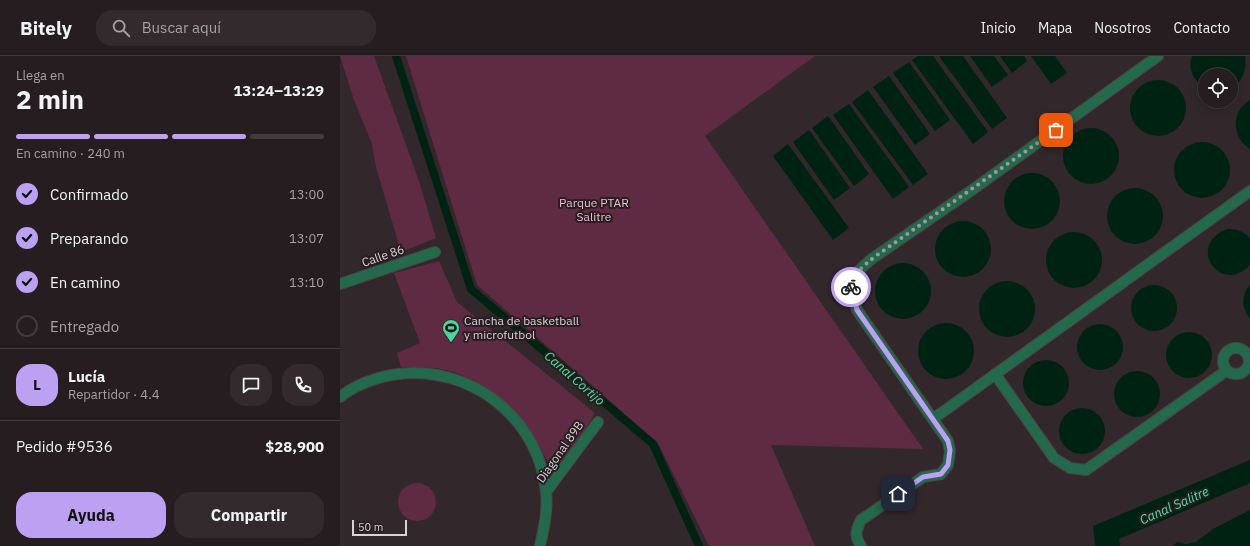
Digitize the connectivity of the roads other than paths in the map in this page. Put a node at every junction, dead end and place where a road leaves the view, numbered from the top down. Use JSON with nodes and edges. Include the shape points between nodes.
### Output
{"nodes":[{"id":1,"x":1158,"y":56,"type":"edge"},
{"id":2,"x":1250,"y":191,"type":"edge"},
{"id":3,"x":435,"y":252,"type":"dead end"},
{"id":4,"x":340,"y":284,"type":"edge"},
{"id":5,"x":1249,"y":353,"type":"edge"},
{"id":6,"x":1226,"y":371,"type":"junction"},
{"id":7,"x":995,"y":374,"type":"junction"},
{"id":8,"x":340,"y":397,"type":"edge"},
{"id":9,"x":934,"y":419,"type":"junction"},
{"id":10,"x":598,"y":422,"type":"dead end"},
{"id":11,"x":546,"y":492,"type":"junction"},
{"id":12,"x":540,"y":546,"type":"edge"},
{"id":13,"x":861,"y":546,"type":"edge"}],
"edges":[{"from":1,"to":9,"type":"street","via":[[858,270],[850,289],[857,310]]},
{"from":2,"to":7,"type":"street"},
{"from":3,"to":4,"type":"street","name":"Calle 86"},
{"from":5,"to":6,"type":"street","via":[[1249,363],[1244,372],[1235,375]]},
{"from":5,"to":6,"type":"street","via":[[1239,348],[1226,352],[1222,362]]},
{"from":6,"to":7,"type":"street","via":[[1086,470],[1070,468],[1054,458]]},
{"from":7,"to":9,"type":"street"},
{"from":8,"to":11,"type":"street","via":[[373,379],[401,373],[431,373],[460,380],[486,393],[506,409],[523,429],[535,448]]},
{"from":9,"to":13,"type":"street","via":[[948,441],[948,465],[941,474],[923,477],[861,520],[856,529],[857,540]]},
{"from":10,"to":11,"type":"street","name":"Diagonal 89B"},
{"from":11,"to":12,"type":"street","name":"Diagonal 89B","via":[[546,520]]}]}
